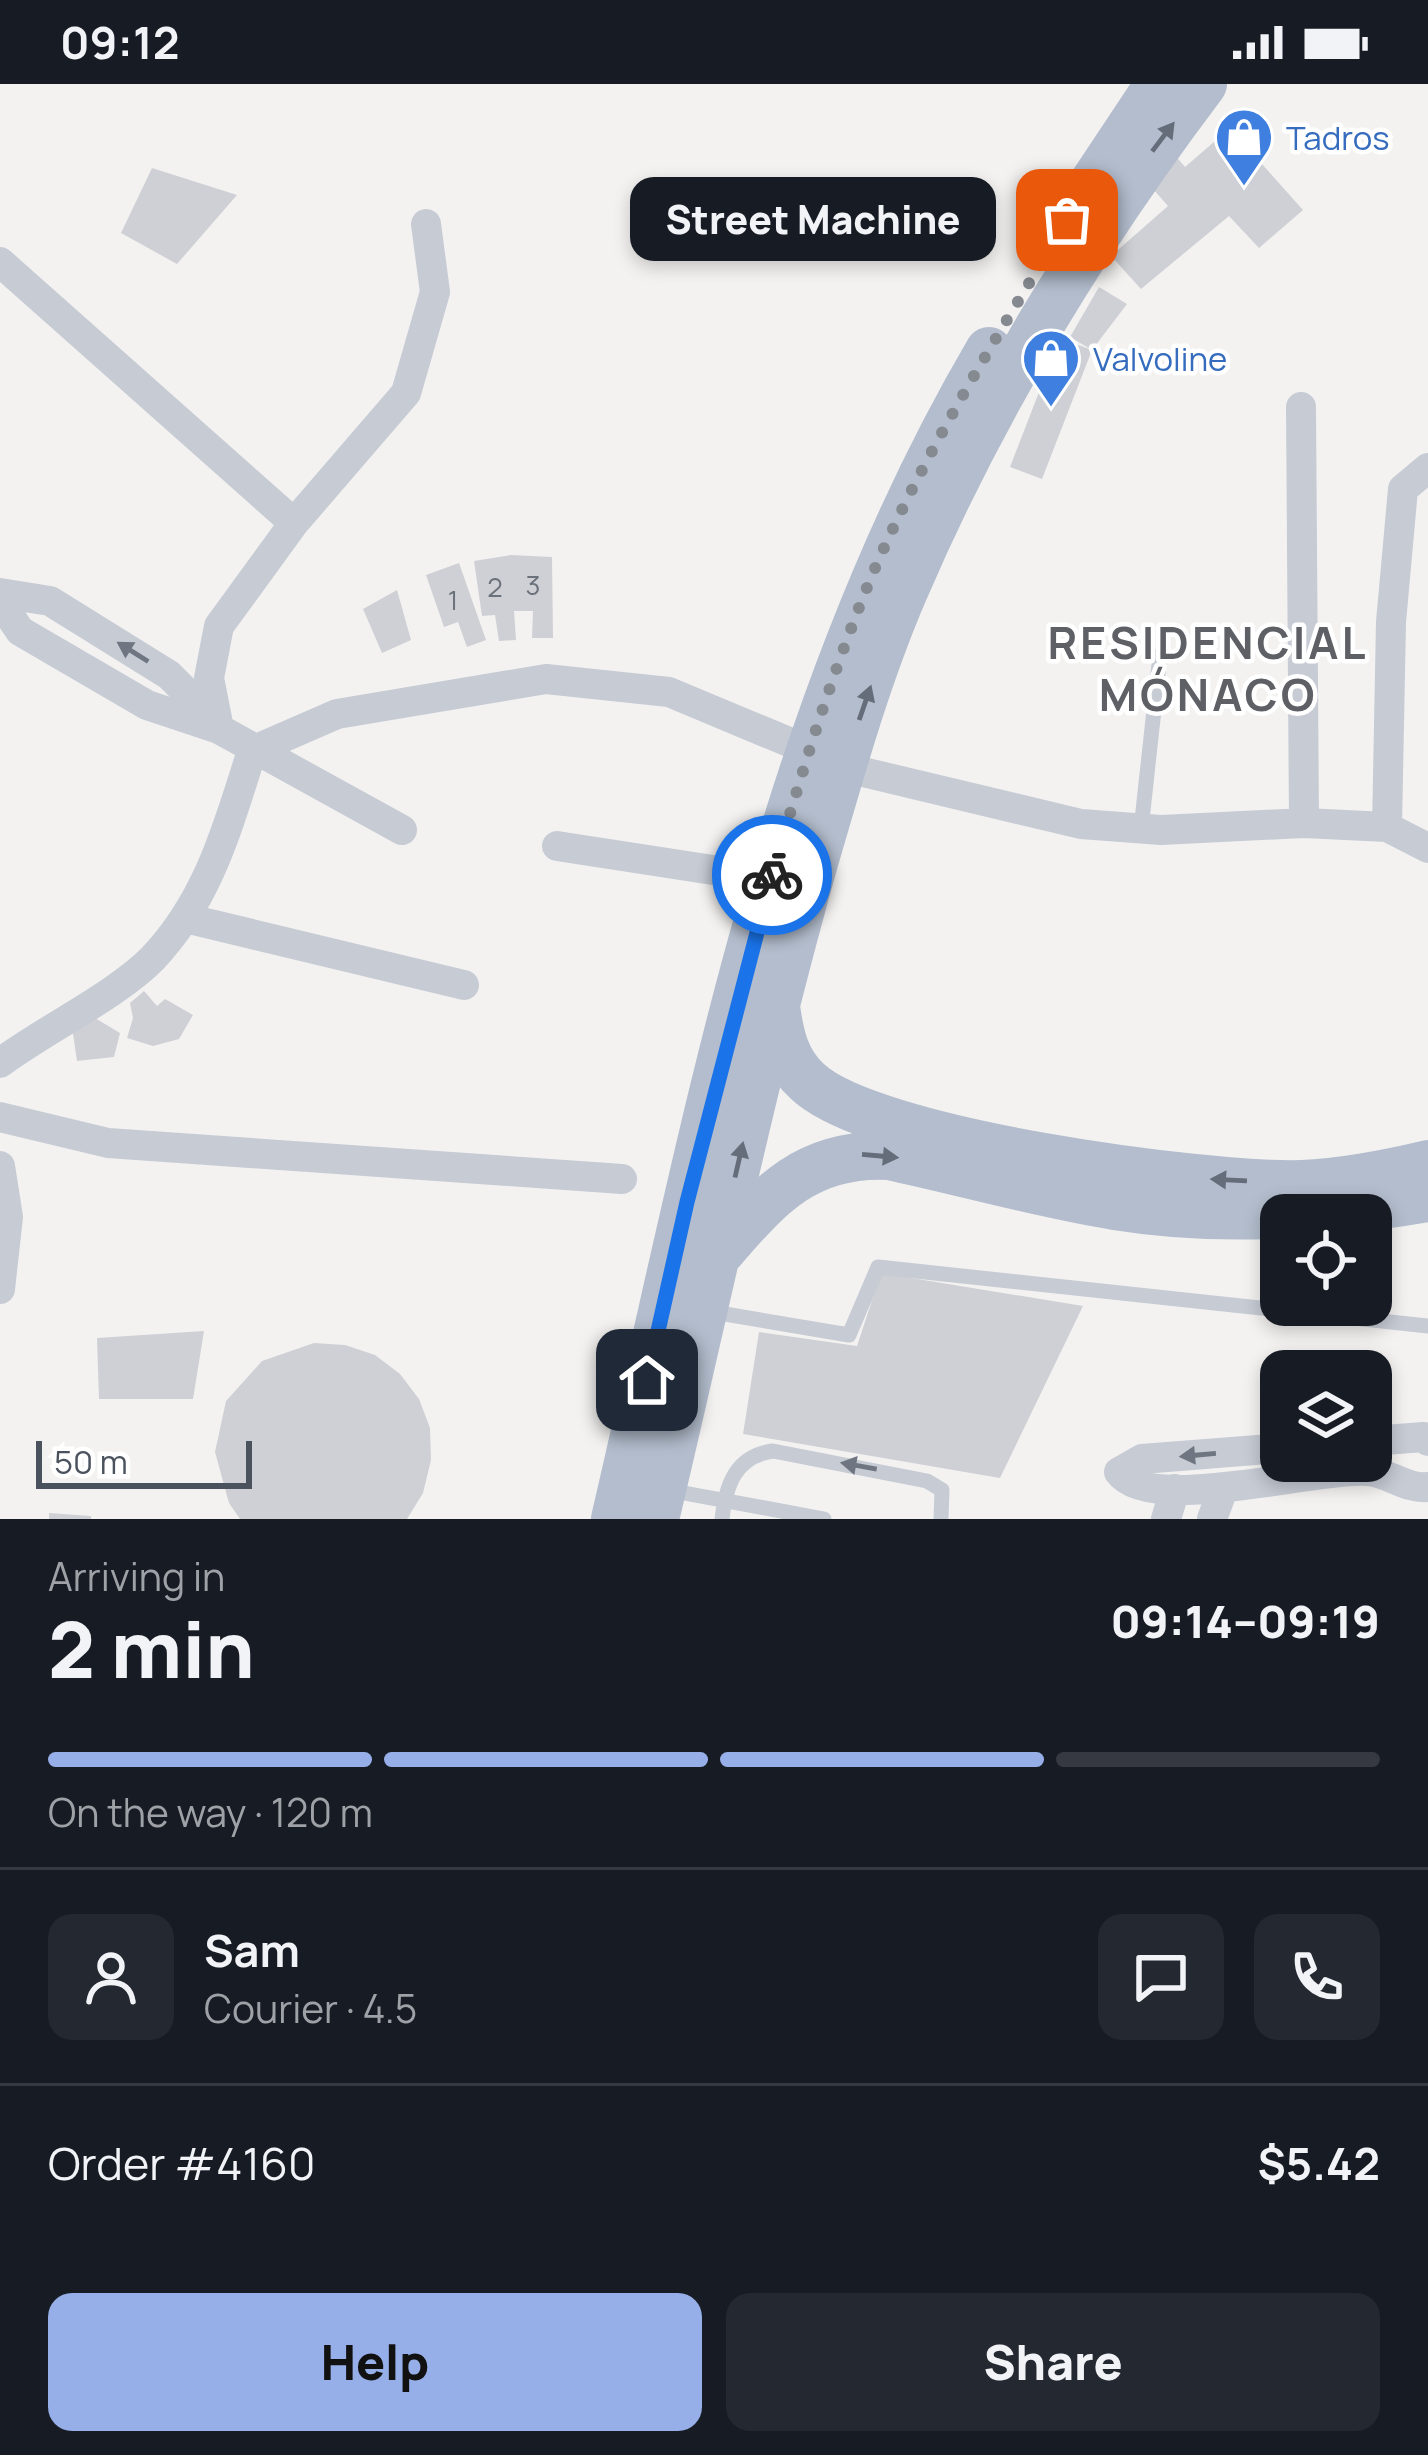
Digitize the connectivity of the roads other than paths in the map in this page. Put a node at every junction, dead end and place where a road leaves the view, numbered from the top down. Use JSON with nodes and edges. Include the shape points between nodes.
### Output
{"nodes":[{"id":1,"x":1159,"y":84,"type":"edge"},
{"id":2,"x":1203,"y":84,"type":"edge"},
{"id":3,"x":426,"y":224,"type":"dead end"},
{"id":4,"x":0,"y":262,"type":"edge"},
{"id":5,"x":1301,"y":407,"type":"dead end"},
{"id":6,"x":1428,"y":469,"type":"edge"},
{"id":7,"x":294,"y":523,"type":"junction"},
{"id":8,"x":0,"y":597,"type":"edge"},
{"id":9,"x":1160,"y":655,"type":"dead end"},
{"id":10,"x":219,"y":729,"type":"junction"},
{"id":11,"x":252,"y":751,"type":"junction"},
{"id":12,"x":825,"y":759,"type":"junction"},
{"id":13,"x":1304,"y":823,"type":"junction"},
{"id":14,"x":1387,"y":827,"type":"junction"},
{"id":15,"x":1141,"y":829,"type":"junction"},
{"id":16,"x":402,"y":830,"type":"dead end"},
{"id":17,"x":557,"y":846,"type":"dead end"},
{"id":18,"x":1428,"y":848,"type":"edge"},
{"id":19,"x":771,"y":879,"type":"junction"},
{"id":20,"x":185,"y":918,"type":"junction"},
{"id":21,"x":464,"y":986,"type":"dead end"},
{"id":22,"x":775,"y":1001,"type":"junction"},
{"id":23,"x":0,"y":1063,"type":"edge"},
{"id":24,"x":0,"y":1117,"type":"edge"},
{"id":25,"x":1428,"y":1164,"type":"edge"},
{"id":26,"x":0,"y":1166,"type":"edge"},
{"id":27,"x":622,"y":1179,"type":"dead end"},
{"id":28,"x":1428,"y":1198,"type":"edge"},
{"id":29,"x":717,"y":1254,"type":"junction"},
{"id":30,"x":0,"y":1289,"type":"edge"},
{"id":31,"x":705,"y":1311,"type":"junction"},
{"id":32,"x":1428,"y":1326,"type":"edge"},
{"id":33,"x":1392,"y":1439,"type":"edge"},
{"id":34,"x":1428,"y":1441,"type":"edge"},
{"id":35,"x":1260,"y":1450,"type":"edge"},
{"id":36,"x":1428,"y":1487,"type":"edge"},
{"id":37,"x":1175,"y":1489,"type":"junction"},
{"id":38,"x":1223,"y":1489,"type":"junction"},
{"id":39,"x":724,"y":1500,"type":"junction"},
{"id":40,"x":659,"y":1504,"type":"edge"},
{"id":41,"x":615,"y":1519,"type":"edge"},
{"id":42,"x":722,"y":1519,"type":"edge"},
{"id":43,"x":824,"y":1519,"type":"edge"},
{"id":44,"x":941,"y":1519,"type":"edge"},
{"id":45,"x":1166,"y":1519,"type":"edge"},
{"id":46,"x":1212,"y":1519,"type":"edge"}],
"edges":[{"from":1,"to":12,"type":"main road","via":[[1091,179],[946,425],[871,578]]},
{"from":12,"to":2,"type":"main road","one_way":true,"via":[[992,412],[1132,179]]},
{"from":3,"to":7,"type":"street","via":[[435,292],[406,393]]},
{"from":4,"to":7,"type":"street"},
{"from":5,"to":13,"type":"street"},
{"from":6,"to":14,"type":"street","via":[[1403,488]]},
{"from":7,"to":10,"type":"street","via":[[219,626],[208,678]]},
{"from":8,"to":10,"type":"street","via":[[50,601],[199,699]]},
{"from":9,"to":15,"type":"lane"},
{"from":10,"to":11,"type":"street"},
{"from":11,"to":12,"type":"street","via":[[337,714],[546,680],[669,692]]},
{"from":11,"to":16,"type":"street"},
{"from":11,"to":20,"type":"street","via":[[217,864]]},
{"from":12,"to":15,"type":"street","via":[[1026,813]]},
{"from":12,"to":19,"type":"main road"},
{"from":12,"to":22,"type":"main road"},
{"from":13,"to":14,"type":"street"},
{"from":13,"to":15,"type":"street"},
{"from":14,"to":18,"type":"street"},
{"from":17,"to":19,"type":"street"},
{"from":19,"to":41,"type":"main road"},
{"from":20,"to":21,"type":"street"},
{"from":20,"to":23,"type":"street","via":[[150,961]]},
{"from":25,"to":22,"type":"main road","one_way":true,"via":[[1300,1184],[1208,1179],[1122,1171],[924,1130],[807,1082],[786,1052]]},
{"from":29,"to":22,"type":"main road","one_way":true},
{"from":24,"to":27,"type":"street","via":[[108,1143]]},
{"from":26,"to":30,"type":"street","via":[[8,1217]]},
{"from":29,"to":28,"type":"main road","one_way":true,"via":[[782,1183],[861,1154],[1115,1206],[1199,1215],[1336,1214]]},
{"from":29,"to":31,"type":"main road"},
{"from":31,"to":32,"type":"lane","via":[[849,1335],[878,1267]]},
{"from":31,"to":40,"type":"main road"},
{"from":33,"to":34,"type":"street"},
{"from":35,"to":37,"type":"street","one_way":true,"via":[[1142,1459],[1119,1472],[1136,1485]]},
{"from":36,"to":38,"type":"street","via":[[1370,1470]]},
{"from":37,"to":38,"type":"street"},
{"from":37,"to":45,"type":"street"},
{"from":38,"to":46,"type":"street"},
{"from":39,"to":40,"type":"lane"},
{"from":39,"to":42,"type":"lane"},
{"from":39,"to":43,"type":"lane"},
{"from":44,"to":39,"type":"lane","one_way":true,"via":[[942,1490],[927,1481],[773,1450],[745,1459]]}]}
